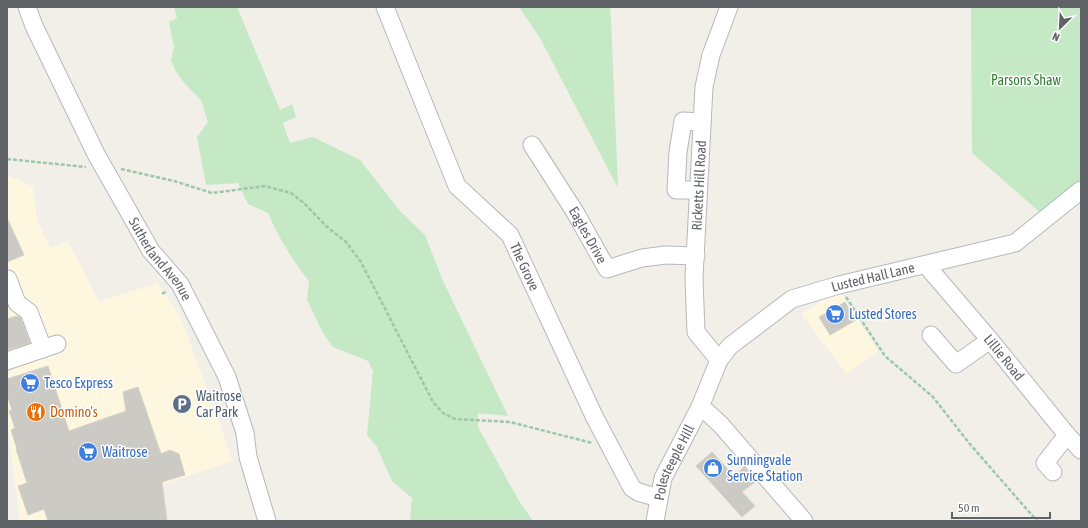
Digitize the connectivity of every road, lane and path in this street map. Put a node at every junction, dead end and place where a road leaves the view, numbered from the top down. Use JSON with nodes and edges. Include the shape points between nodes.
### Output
{"nodes":[{"id":1,"x":27,"y":7,"type":"edge"},
{"id":2,"x":385,"y":7,"type":"edge"},
{"id":3,"x":729,"y":7,"type":"edge"},
{"id":4,"x":532,"y":145,"type":"dead end"},
{"id":5,"x":7,"y":159,"type":"edge"},
{"id":6,"x":103,"y":166,"type":"junction"},
{"id":7,"x":1081,"y":190,"type":"edge"},
{"id":8,"x":696,"y":256,"type":"junction"},
{"id":9,"x":926,"y":265,"type":"junction"},
{"id":10,"x":8,"y":279,"type":"edge"},
{"id":11,"x":838,"y":284,"type":"junction"},
{"id":12,"x":931,"y":334,"type":"dead end"},
{"id":13,"x":990,"y":340,"type":"junction"},
{"id":14,"x":718,"y":360,"type":"junction"},
{"id":15,"x":7,"y":362,"type":"edge"},
{"id":16,"x":700,"y":407,"type":"junction"},
{"id":17,"x":1077,"y":444,"type":"edge"},
{"id":18,"x":610,"y":447,"type":"junction"},
{"id":19,"x":1053,"y":472,"type":"dead end"},
{"id":20,"x":659,"y":498,"type":"junction"},
{"id":21,"x":267,"y":521,"type":"edge"},
{"id":22,"x":655,"y":521,"type":"edge"},
{"id":23,"x":804,"y":521,"type":"edge"},
{"id":24,"x":1037,"y":521,"type":"edge"}],
"edges":[{"from":1,"to":6,"type":"street","name":"Sutherland Avenue"},
{"from":2,"to":18,"type":"street","name":"The Grove","via":[[457,186],[510,235]]},
{"from":3,"to":8,"type":"street","name":"Ricketts Hill Road","via":[[711,55],[704,87]]},
{"from":4,"to":8,"type":"street","name":"Eagles Drive","via":[[575,212],[607,269],[642,258],[666,255]]},
{"from":5,"to":6,"type":"path","via":[[87,167]]},
{"from":6,"to":18,"type":"path","via":[[212,192],[265,186],[291,193],[346,242],[361,262],[433,402],[442,413],[455,419],[510,422]]},
{"from":6,"to":21,"type":"street","name":"Sutherland Avenue","via":[[151,251],[180,284],[227,377],[245,433],[248,457]]},
{"from":7,"to":9,"type":"street","name":"Lusted Hall Lane","via":[[1015,243]]},
{"from":8,"to":14,"type":"street","name":"Ricketts Hill Road","via":[[696,332]]},
{"from":9,"to":11,"type":"street","name":"Lusted Hall Lane"},
{"from":9,"to":13,"type":"street","name":"Lillie Road"},
{"from":10,"to":15,"type":"street","via":[[17,303],[29,312],[50,346]]},
{"from":11,"to":14,"type":"street","name":"Lusted Hall Lane","via":[[792,299],[730,346]]},
{"from":11,"to":24,"type":"path","via":[[885,356],[933,397],[968,443]]},
{"from":12,"to":13,"type":"street","via":[[956,364]]},
{"from":13,"to":17,"type":"street","name":"Lillie Road"},
{"from":14,"to":16,"type":"street","name":"Lusted Hall Lane"},
{"from":16,"to":20,"type":"street","name":"Polesteeple Hill","via":[[662,478]]},
{"from":16,"to":23,"type":"street","via":[[721,424]]},
{"from":17,"to":19,"type":"street","via":[[1045,463]]},
{"from":18,"to":20,"type":"street","name":"The Grove","via":[[632,488]]},
{"from":20,"to":22,"type":"street","name":"Polesteeple Hill"}]}
